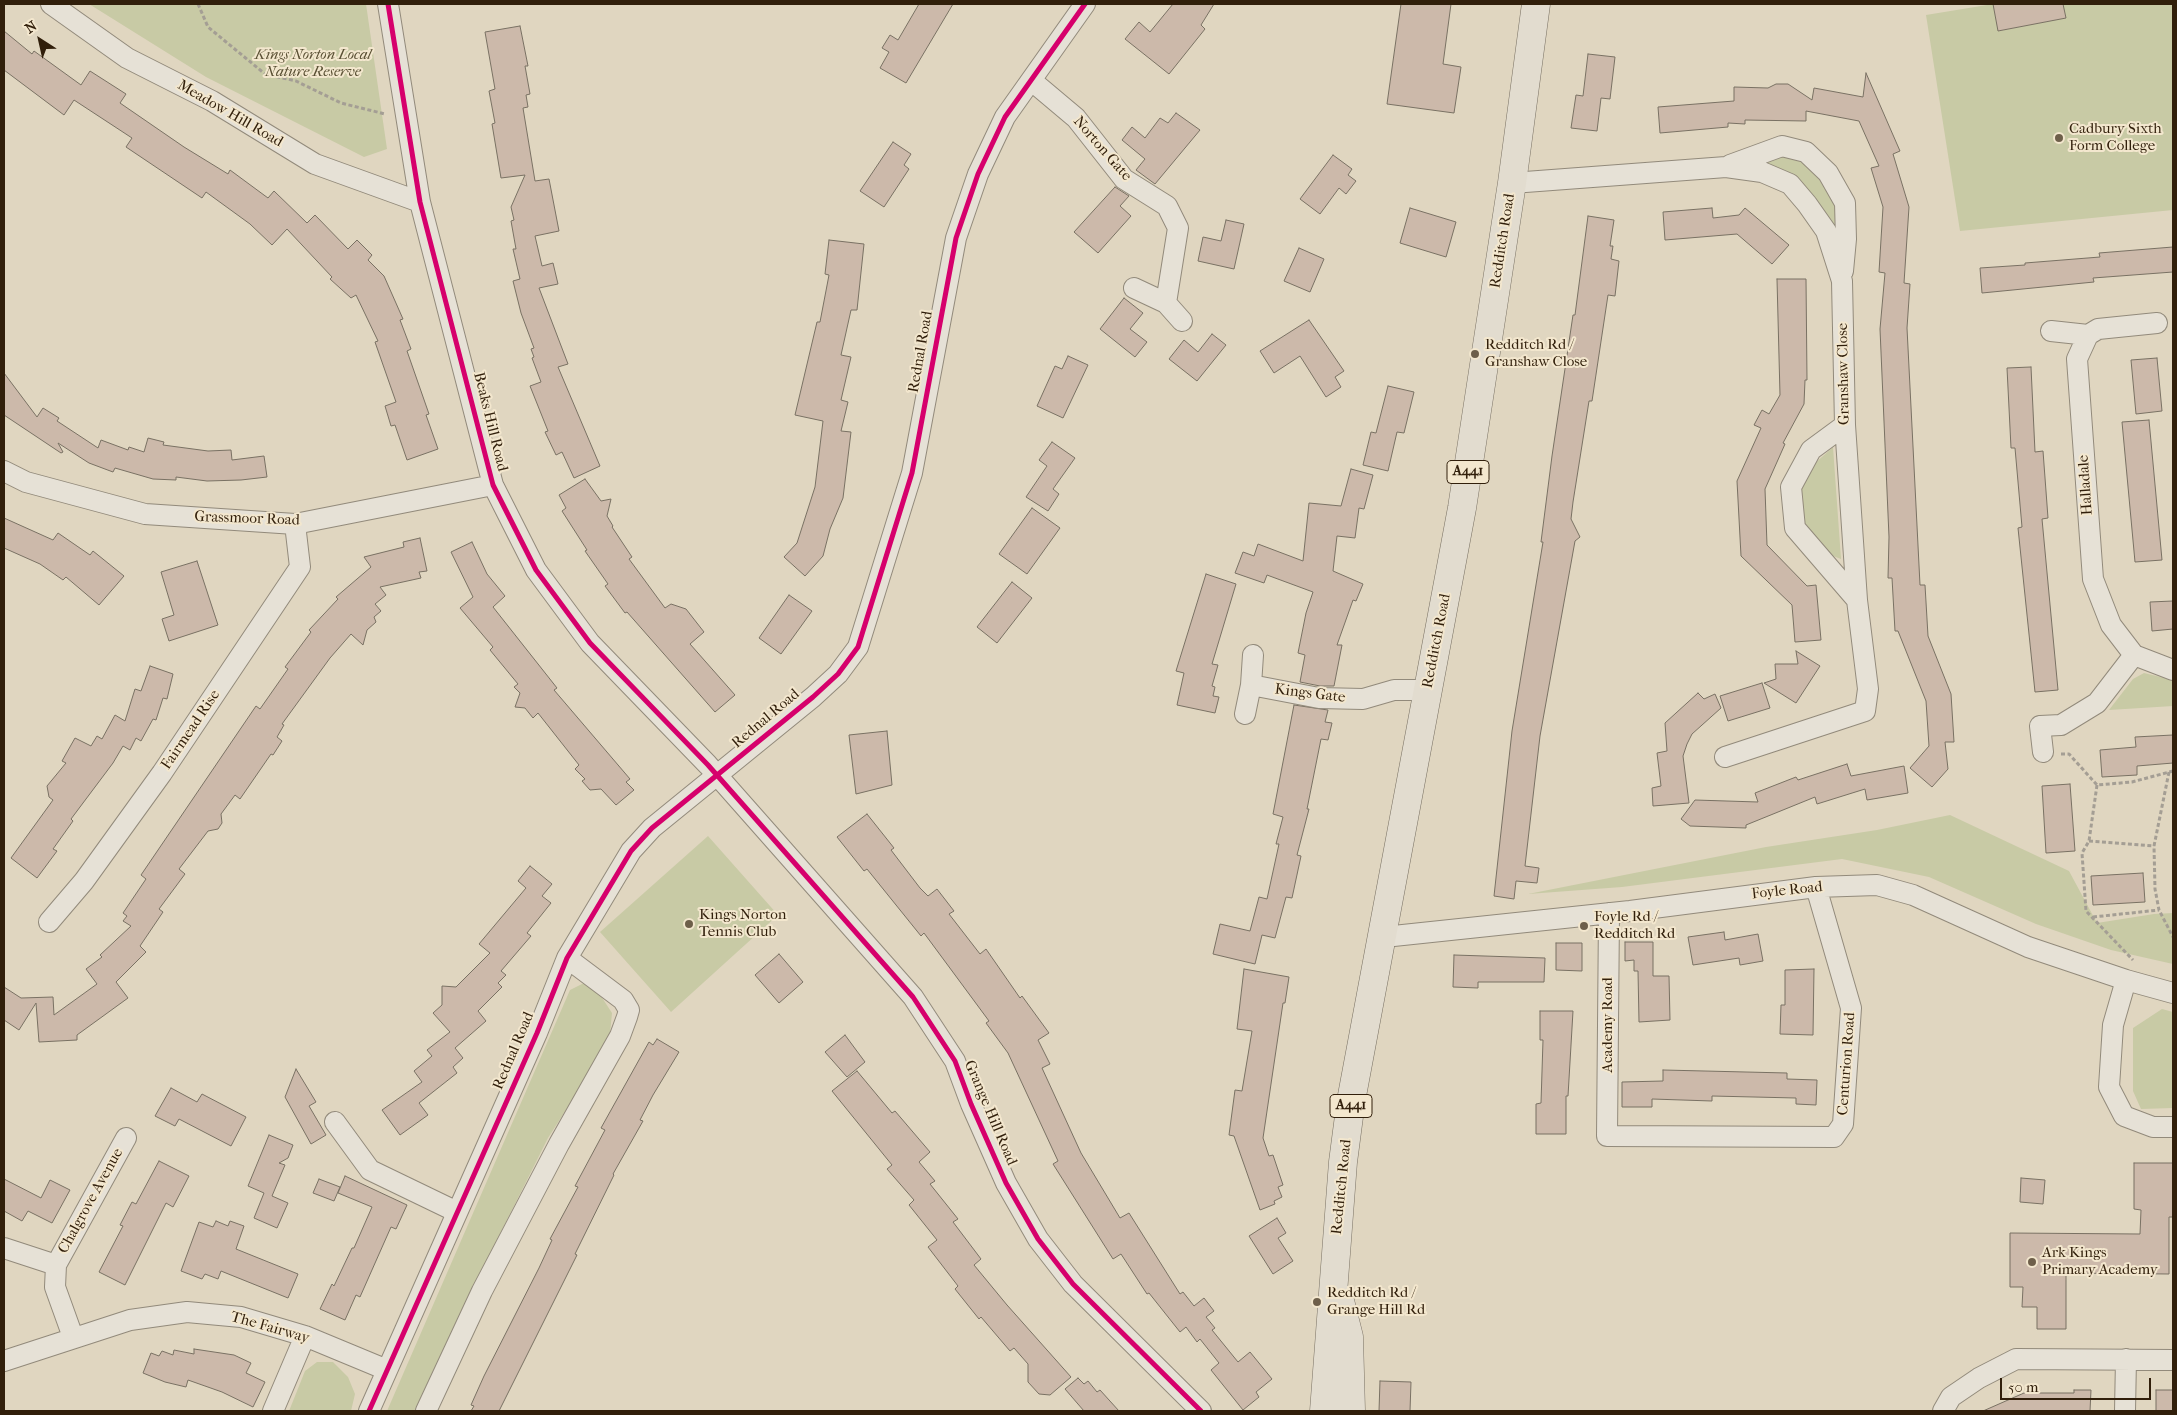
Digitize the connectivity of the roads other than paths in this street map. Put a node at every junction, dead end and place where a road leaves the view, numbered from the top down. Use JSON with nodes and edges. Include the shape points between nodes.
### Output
{"nodes":[{"id":1,"x":51,"y":4,"type":"edge"},
{"id":2,"x":388,"y":4,"type":"edge"},
{"id":3,"x":1084,"y":4,"type":"edge"},
{"id":4,"x":1536,"y":4,"type":"edge"},
{"id":5,"x":1032,"y":81,"type":"junction"},
{"id":6,"x":1726,"y":167,"type":"junction"},
{"id":7,"x":1512,"y":183,"type":"junction"},
{"id":8,"x":420,"y":202,"type":"junction"},
{"id":9,"x":1842,"y":281,"type":"junction"},
{"id":10,"x":1134,"y":288,"type":"dead end"},
{"id":11,"x":1166,"y":303,"type":"junction"},
{"id":12,"x":1182,"y":321,"type":"dead end"},
{"id":13,"x":2157,"y":323,"type":"dead end"},
{"id":14,"x":2051,"y":331,"type":"dead end"},
{"id":15,"x":2088,"y":335,"type":"junction"},
{"id":16,"x":1845,"y":425,"type":"junction"},
{"id":17,"x":4,"y":471,"type":"edge"},
{"id":18,"x":493,"y":485,"type":"junction"},
{"id":19,"x":295,"y":524,"type":"junction"},
{"id":20,"x":1857,"y":600,"type":"junction"},
{"id":21,"x":1253,"y":655,"type":"dead end"},
{"id":22,"x":2134,"y":655,"type":"junction"},
{"id":23,"x":2173,"y":670,"type":"edge"},
{"id":24,"x":1251,"y":685,"type":"junction"},
{"id":25,"x":1428,"y":690,"type":"junction"},
{"id":26,"x":1245,"y":714,"type":"dead end"},
{"id":27,"x":2042,"y":752,"type":"road end"},
{"id":28,"x":1724,"y":757,"type":"dead end"},
{"id":29,"x":716,"y":777,"type":"junction"},
{"id":30,"x":1816,"y":886,"type":"junction"},
{"id":31,"x":1609,"y":913,"type":"junction"},
{"id":32,"x":49,"y":922,"type":"dead end"},
{"id":33,"x":1384,"y":937,"type":"junction"},
{"id":34,"x":567,"y":958,"type":"junction"},
{"id":35,"x":2126,"y":980,"type":"junction"},
{"id":36,"x":2173,"y":993,"type":"edge"},
{"id":37,"x":335,"y":1122,"type":"dead end"},
{"id":38,"x":2173,"y":1127,"type":"edge"},
{"id":39,"x":1607,"y":1136,"type":"joint"},
{"id":40,"x":126,"y":1138,"type":"dead end"},
{"id":41,"x":457,"y":1212,"type":"junction"},
{"id":42,"x":4,"y":1248,"type":"edge"},
{"id":43,"x":56,"y":1265,"type":"junction"},
{"id":44,"x":1334,"y":1276,"type":"junction"},
{"id":45,"x":305,"y":1336,"type":"junction"},
{"id":46,"x":73,"y":1337,"type":"junction"},
{"id":47,"x":2126,"y":1359,"type":"junction"},
{"id":48,"x":2173,"y":1360,"type":"edge"},
{"id":49,"x":4,"y":1361,"type":"edge"},
{"id":50,"x":387,"y":1370,"type":"junction"},
{"id":51,"x":273,"y":1411,"type":"edge"},
{"id":52,"x":369,"y":1411,"type":"edge"},
{"id":53,"x":426,"y":1411,"type":"edge"},
{"id":54,"x":1202,"y":1411,"type":"edge"},
{"id":55,"x":1324,"y":1411,"type":"edge"},
{"id":56,"x":1351,"y":1411,"type":"edge"},
{"id":57,"x":1943,"y":1411,"type":"edge"},
{"id":58,"x":2125,"y":1411,"type":"edge"}],
"edges":[{"from":1,"to":8,"type":"street","name":"Meadow Hill Road","via":[[127,58],[212,101],[315,164]]},
{"from":2,"to":8,"type":"street","name":"Beaks Hill Road"},
{"from":3,"to":5,"type":"street","name":"Rednal Road"},
{"from":4,"to":7,"type":"highway","name":"Redditch Road","number":"A441"},
{"from":5,"to":11,"type":"street","name":"Norton Gate","via":[[1076,118],[1124,179],[1167,206],[1178,228]]},
{"from":5,"to":29,"type":"street","name":"Rednal Road","via":[[1005,117],[978,174],[956,238],[912,473],[858,646],[838,674]]},
{"from":6,"to":7,"type":"street","name":"Granshaw Close"},
{"from":6,"to":9,"type":"street","name":"Granshaw Close","via":[[1762,172],[1790,184],[1826,230]]},
{"from":6,"to":9,"type":"street","via":[[1782,146],[1806,152],[1828,173],[1845,203]]},
{"from":7,"to":25,"type":"highway","name":"Redditch Road","number":"A441","via":[[1462,508]]},
{"from":8,"to":18,"type":"street","name":"Beaks Hill Road"},
{"from":9,"to":16,"type":"street","name":"Granshaw Close"},
{"from":10,"to":11,"type":"street"},
{"from":11,"to":12,"type":"street"},
{"from":13,"to":15,"type":"street","via":[[2098,329]]},
{"from":14,"to":15,"type":"street"},
{"from":15,"to":22,"type":"street","name":"Halladale","via":[[2077,359],[2093,579],[2111,625]]},
{"from":16,"to":20,"type":"street","name":"Granshaw Close"},
{"from":16,"to":20,"type":"street","via":[[1811,450],[1790,487],[1795,528]]},
{"from":17,"to":19,"type":"street","name":"Grassmoor Road","via":[[26,482],[145,514]]},
{"from":18,"to":19,"type":"street","name":"Grassmoor Road"},
{"from":18,"to":29,"type":"street","name":"Beaks Hill Road","via":[[536,570],[590,643]]},
{"from":19,"to":32,"type":"street","name":"Fairmead Rise","via":[[300,567],[162,774],[84,881]]},
{"from":20,"to":28,"type":"street","name":"Granshaw Close","via":[[1868,689],[1865,712]]},
{"from":21,"to":24,"type":"street"},
{"from":22,"to":23,"type":"street"},
{"from":22,"to":27,"type":"street","via":[[2097,703],[2062,725],[2040,726]]},
{"from":24,"to":25,"type":"street","name":"Kings Gate","via":[[1319,698],[1363,699],[1394,690]]},
{"from":24,"to":26,"type":"street"},
{"from":25,"to":33,"type":"highway","name":"Redditch Road","number":"A441"},
{"from":29,"to":34,"type":"street","name":"Rednal Road","via":[[652,828],[631,851]]},
{"from":29,"to":54,"type":"street","name":"Grange Hill Road","via":[[871,949],[923,1012],[955,1061],[1006,1182],[1038,1239],[1073,1284]]},
{"from":30,"to":31,"type":"street","name":"Foyle Road"},
{"from":30,"to":35,"type":"street","name":"Foyle Road","via":[[1877,886],[1913,895],[2028,946]]},
{"from":30,"to":39,"type":"street","name":"Centurion Road","via":[[1851,1008],[1843,1124],[1838,1134],[1834,1137]]},
{"from":31,"to":33,"type":"street","name":"Foyle Road"},
{"from":31,"to":39,"type":"street","name":"Academy Road"},
{"from":33,"to":44,"type":"highway","name":"Redditch Road","number":"A441","via":[[1351,1101]]},
{"from":34,"to":41,"type":"street","name":"Rednal Road"},
{"from":34,"to":53,"type":"street","via":[[623,1000],[629,1010],[627,1017],[620,1036],[482,1291]]},
{"from":35,"to":36,"type":"street","name":"Foyle Road"},
{"from":35,"to":38,"type":"street","via":[[2113,1026],[2109,1087],[2124,1116],[2153,1127]]},
{"from":37,"to":41,"type":"street","via":[[370,1170]]},
{"from":40,"to":43,"type":"street","name":"Chalgrove Avenue"},
{"from":41,"to":50,"type":"street","name":"Rednal Road"},
{"from":42,"to":43,"type":"street","name":"Chalgrove Avenue"},
{"from":43,"to":46,"type":"street","name":"Chalgrove Avenue","via":[[55,1287]]},
{"from":44,"to":55,"type":"highway","name":"Redditch Road","number":"A441"},
{"from":44,"to":56,"type":"highway","name":"Redditch Road","number":"A441","via":[[1349,1337]]},
{"from":45,"to":46,"type":"street","name":"The Fairway","via":[[241,1317],[187,1312],[130,1320]]},
{"from":45,"to":50,"type":"street","name":"The Fairway"},
{"from":45,"to":51,"type":"street"},
{"from":46,"to":49,"type":"street","name":"The Fairway"},
{"from":47,"to":48,"type":"street"},
{"from":47,"to":57,"type":"street","via":[[2016,1359],[1979,1378],[1951,1398]]},
{"from":47,"to":58,"type":"street"},
{"from":50,"to":52,"type":"street","name":"Rednal Road"}]}
